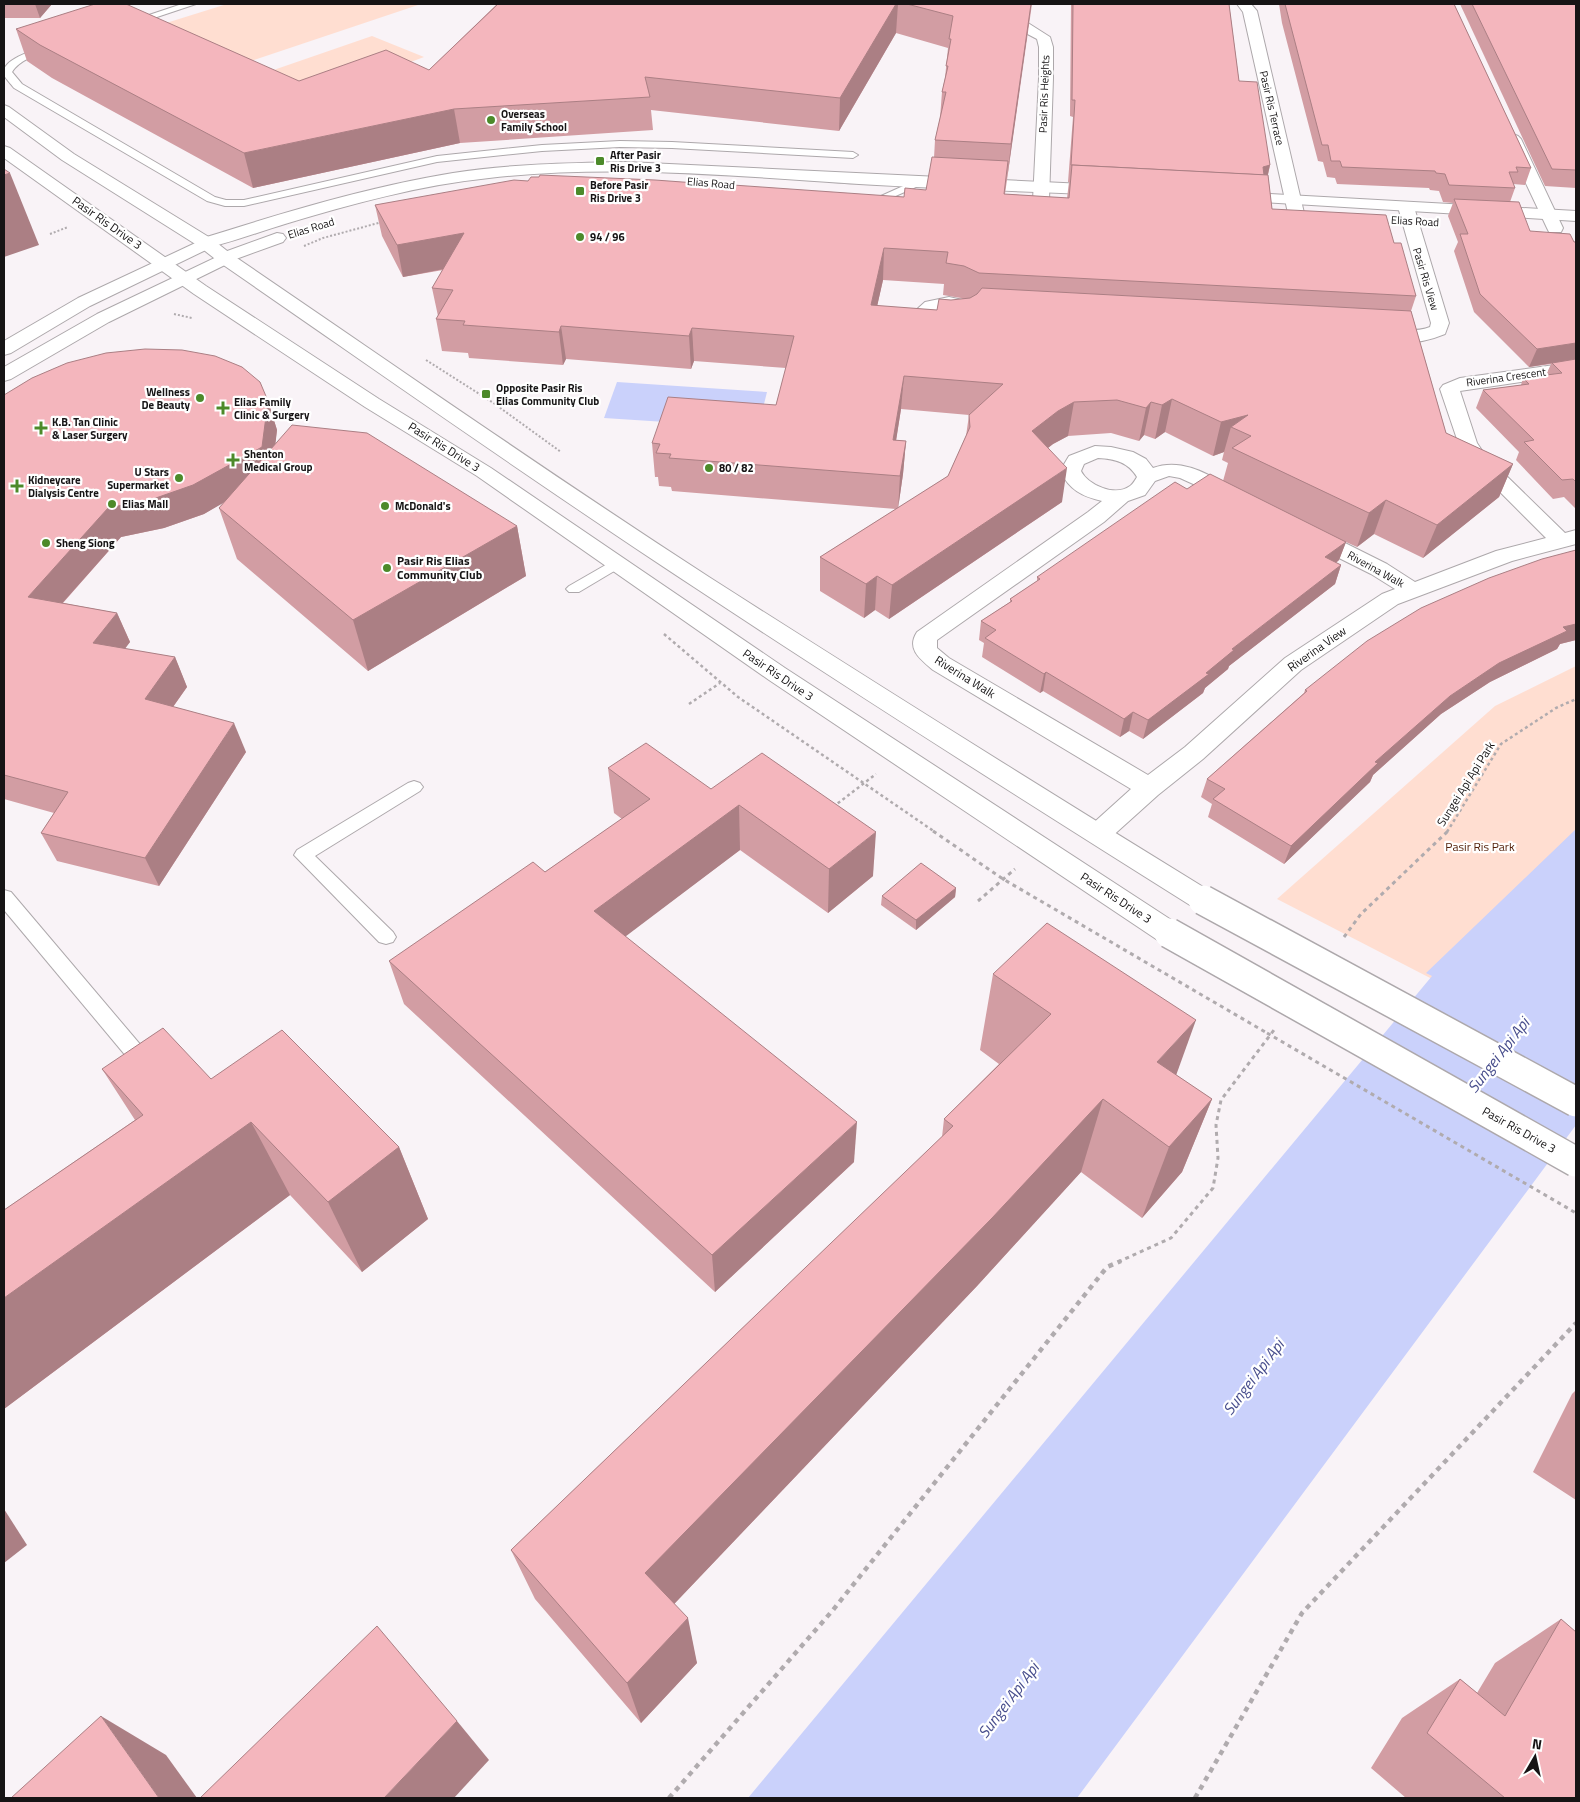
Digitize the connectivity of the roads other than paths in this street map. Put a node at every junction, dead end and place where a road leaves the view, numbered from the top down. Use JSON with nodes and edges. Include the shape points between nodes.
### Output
{"nodes":[{"id":1,"x":191,"y":4,"type":"edge"},
{"id":2,"x":940,"y":4,"type":"edge"},
{"id":3,"x":1244,"y":4,"type":"edge"},
{"id":4,"x":124,"y":25,"type":"edge"},
{"id":5,"x":58,"y":46,"type":"edge"},
{"id":6,"x":4,"y":110,"type":"edge"},
{"id":7,"x":1508,"y":128,"type":"edge"},
{"id":8,"x":4,"y":151,"type":"edge"},
{"id":9,"x":853,"y":155,"type":"dead end"},
{"id":10,"x":437,"y":159,"type":"junction"},
{"id":11,"x":864,"y":179,"type":"junction"},
{"id":12,"x":444,"y":180,"type":"junction"},
{"id":13,"x":921,"y":181,"type":"junction"},
{"id":14,"x":1040,"y":194,"type":"junction"},
{"id":15,"x":1215,"y":196,"type":"edge"},
{"id":16,"x":1114,"y":197,"type":"edge"},
{"id":17,"x":885,"y":204,"type":"junction"},
{"id":18,"x":1294,"y":207,"type":"junction"},
{"id":19,"x":1227,"y":210,"type":"edge"},
{"id":20,"x":1407,"y":214,"type":"junction"},
{"id":21,"x":1576,"y":216,"type":"edge"},
{"id":22,"x":1552,"y":222,"type":"junction"},
{"id":23,"x":1576,"y":229,"type":"edge"},
{"id":24,"x":216,"y":251,"type":"junction"},
{"id":25,"x":164,"y":263,"type":"junction"},
{"id":26,"x":184,"y":279,"type":"junction"},
{"id":27,"x":970,"y":312,"type":"edge"},
{"id":28,"x":990,"y":314,"type":"edge"},
{"id":29,"x":1361,"y":335,"type":"edge"},
{"id":30,"x":4,"y":349,"type":"edge"},
{"id":31,"x":1576,"y":368,"type":"edge"},
{"id":32,"x":4,"y":374,"type":"edge"},
{"id":33,"x":1148,"y":477,"type":"junction"},
{"id":34,"x":1122,"y":495,"type":"junction"},
{"id":35,"x":1250,"y":505,"type":"edge"},
{"id":36,"x":1293,"y":526,"type":"edge"},
{"id":37,"x":1568,"y":539,"type":"edge"},
{"id":38,"x":616,"y":564,"type":"junction"},
{"id":39,"x":574,"y":589,"type":"dead end"},
{"id":40,"x":1412,"y":590,"type":"junction"},
{"id":41,"x":414,"y":787,"type":"dead end"},
{"id":42,"x":1150,"y":788,"type":"junction"},
{"id":43,"x":1099,"y":834,"type":"junction"},
{"id":44,"x":4,"y":897,"type":"edge"},
{"id":45,"x":386,"y":936,"type":"dead end"},
{"id":46,"x":158,"y":1080,"type":"edge"},
{"id":47,"x":1576,"y":1102,"type":"edge"},
{"id":48,"x":1576,"y":1162,"type":"edge"}],
"edges":[{"from":1,"to":4,"type":"lane"},
{"from":2,"to":14,"type":"street","name":"Pasir Ris Heights","via":[[1015,23],[1043,37],[1046,78]]},
{"from":3,"to":18,"type":"street","name":"Pasir Ris Terrace","via":[[1250,11]]},
{"from":5,"to":10,"type":"lane","via":[[18,59],[7,72],[18,86],[211,199],[244,203]]},
{"from":6,"to":24,"type":"street","via":[[68,157]]},
{"from":7,"to":22,"type":"street"},
{"from":8,"to":25,"type":"street","name":"Pasir Ris Drive 3"},
{"from":9,"to":10,"type":"lane","via":[[620,144]]},
{"from":10,"to":12,"type":"lane"},
{"from":11,"to":12,"type":"street","name":"Elias Road","via":[[614,166],[488,173]]},
{"from":11,"to":13,"type":"street","name":"Elias Road"},
{"from":11,"to":17,"type":"lane"},
{"from":12,"to":24,"type":"street","name":"Elias Road","via":[[381,193]]},
{"from":13,"to":14,"type":"street","name":"Elias Road"},
{"from":13,"to":17,"type":"lane"},
{"from":14,"to":16,"type":"street","name":"Elias Road"},
{"from":14,"to":17,"type":"street","name":"Elias Road"},
{"from":15,"to":18,"type":"street","name":"Elias Road"},
{"from":17,"to":24,"type":"street","name":"Elias Road","via":[[657,179],[538,182],[448,194],[364,212],[279,238]]},
{"from":18,"to":19,"type":"street","name":"Elias Road"},
{"from":18,"to":20,"type":"street","name":"Elias Road"},
{"from":20,"to":22,"type":"street","name":"Elias Road"},
{"from":20,"to":29,"type":"street","name":"Pasir Ris View","via":[[1440,323],[1438,330],[1420,337]]},
{"from":21,"to":22,"type":"street","name":"Elias Road"},
{"from":22,"to":23,"type":"street","name":"Elias Road"},
{"from":24,"to":25,"type":"street","name":"Elias Road"},
{"from":24,"to":26,"type":"street","name":"Elias Road"},
{"from":24,"to":43,"type":"street","via":[[687,572],[1014,783]]},
{"from":25,"to":26,"type":"street","name":"Pasir Ris Drive 3"},
{"from":25,"to":30,"type":"street","name":"Elias Road","via":[[84,302]]},
{"from":26,"to":32,"type":"street","name":"Elias Road","via":[[103,318]]},
{"from":26,"to":38,"type":"street","name":"Pasir Ris Drive 3","via":[[372,403],[484,472]]},
{"from":27,"to":28,"type":"street"},
{"from":31,"to":37,"type":"street","name":"Riverina Crescent","via":[[1460,384],[1450,389],[1466,444],[1478,459]]},
{"from":33,"to":34,"type":"street","name":"Riverina Walk","via":[[1142,488]]},
{"from":33,"to":34,"type":"street","name":"Riverina Walk","via":[[1136,460],[1112,452],[1095,452],[1074,461],[1070,468],[1071,476],[1077,484],[1095,493]]},
{"from":33,"to":35,"type":"street","name":"Riverina Walk","via":[[1168,470],[1185,472]]},
{"from":34,"to":42,"type":"street","name":"Riverina Walk","via":[[925,637],[925,651],[941,664]]},
{"from":36,"to":40,"type":"street","name":"Riverina Walk","via":[[1379,569]]},
{"from":37,"to":40,"type":"street","name":"Riverina View","via":[[1504,556]]},
{"from":38,"to":39,"type":"lane"},
{"from":38,"to":48,"type":"street","name":"Pasir Ris Drive 3","bridge":true,"via":[[1169,933]]},
{"from":40,"to":42,"type":"street","name":"Riverina View","via":[[1390,599],[1293,664]]},
{"from":41,"to":45,"type":"lane","via":[[303,855]]},
{"from":42,"to":43,"type":"street","name":"Riverina View"},
{"from":43,"to":47,"type":"street","bridge":true,"via":[[1203,900]]},
{"from":44,"to":46,"type":"lane"}]}
